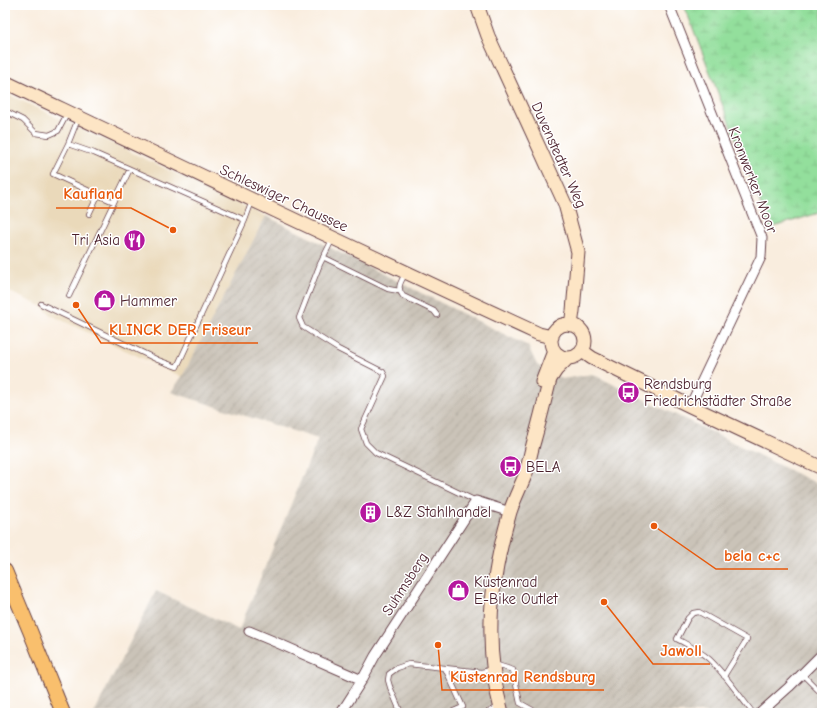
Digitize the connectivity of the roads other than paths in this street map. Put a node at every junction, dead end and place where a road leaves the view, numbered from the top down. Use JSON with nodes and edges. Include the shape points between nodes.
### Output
{"nodes":[{"id":1,"x":477,"y":5,"type":"edge"},
{"id":2,"x":670,"y":5,"type":"edge"},
{"id":3,"x":5,"y":82,"type":"edge"},
{"id":4,"x":5,"y":112,"type":"edge"},
{"id":5,"x":73,"y":115,"type":"junction"},
{"id":6,"x":68,"y":144,"type":"junction"},
{"id":7,"x":130,"y":169,"type":"junction"},
{"id":8,"x":98,"y":195,"type":"junction"},
{"id":9,"x":252,"y":200,"type":"junction"},
{"id":10,"x":114,"y":202,"type":"junction"},
{"id":11,"x":90,"y":214,"type":"dead end"},
{"id":12,"x":245,"y":220,"type":"junction"},
{"id":13,"x":333,"y":238,"type":"junction"},
{"id":14,"x":323,"y":257,"type":"junction"},
{"id":15,"x":406,"y":272,"type":"junction"},
{"id":16,"x":399,"y":291,"type":"junction"},
{"id":17,"x":69,"y":296,"type":"dead end"},
{"id":18,"x":42,"y":304,"type":"dead end"},
{"id":19,"x":437,"y":315,"type":"dead end"},
{"id":20,"x":571,"y":325,"type":"junction"},
{"id":21,"x":552,"y":337,"type":"junction"},
{"id":22,"x":554,"y":351,"type":"junction"},
{"id":23,"x":582,"y":351,"type":"junction"},
{"id":24,"x":568,"y":358,"type":"junction"},
{"id":25,"x":690,"y":406,"type":"junction"},
{"id":26,"x":822,"y":468,"type":"edge"},
{"id":27,"x":476,"y":501,"type":"junction"},
{"id":28,"x":512,"y":506,"type":"junction"},
{"id":29,"x":5,"y":571,"type":"edge"},
{"id":30,"x":249,"y":631,"type":"dead end"},
{"id":31,"x":822,"y":654,"type":"edge"},
{"id":32,"x":493,"y":667,"type":"junction"},
{"id":33,"x":445,"y":668,"type":"junction"},
{"id":34,"x":802,"y":674,"type":"junction"},
{"id":35,"x":724,"y":676,"type":"junction"},
{"id":36,"x":362,"y":680,"type":"junction"},
{"id":37,"x":822,"y":694,"type":"edge"},
{"id":38,"x":501,"y":710,"type":"edge"},
{"id":39,"x":64,"y":713,"type":"edge"},
{"id":40,"x":341,"y":713,"type":"edge"},
{"id":41,"x":402,"y":713,"type":"edge"},
{"id":42,"x":450,"y":713,"type":"edge"},
{"id":43,"x":486,"y":713,"type":"edge"},
{"id":44,"x":538,"y":713,"type":"edge"},
{"id":45,"x":753,"y":713,"type":"edge"},
{"id":46,"x":760,"y":713,"type":"edge"}],
"edges":[{"from":1,"to":20,"type":"main road","name":"Duvenstedter Weg","via":[[488,36],[566,204],[578,252]]},
{"from":2,"to":25,"type":"street","name":"Kronwerker Moor","via":[[762,238],[761,257]]},
{"from":3,"to":5,"type":"main road","name":"Schleswiger Chaussee"},
{"from":4,"to":5,"type":"lane","via":[[23,120],[36,133],[49,134],[58,131]]},
{"from":5,"to":6,"type":"lane"},
{"from":5,"to":9,"type":"main road","name":"Schleswiger Chaussee"},
{"from":6,"to":7,"type":"lane"},
{"from":6,"to":8,"type":"lane","via":[[54,174]]},
{"from":7,"to":10,"type":"lane"},
{"from":7,"to":12,"type":"lane"},
{"from":8,"to":10,"type":"lane"},
{"from":8,"to":11,"type":"lane"},
{"from":9,"to":12,"type":"lane"},
{"from":9,"to":13,"type":"main road","name":"Schleswiger Chaussee"},
{"from":10,"to":17,"type":"lane"},
{"from":12,"to":18,"type":"lane","via":[[177,367]]},
{"from":13,"to":14,"type":"lane"},
{"from":13,"to":15,"type":"main road","name":"Schleswiger Chaussee"},
{"from":14,"to":16,"type":"lane","via":[[388,289]]},
{"from":14,"to":27,"type":"lane","via":[[299,318],[303,327],[332,346],[383,372],[384,376],[361,429],[366,443],[376,454]]},
{"from":15,"to":16,"type":"lane","via":[[399,285]]},
{"from":15,"to":21,"type":"main road","name":"Schleswiger Chaussee","via":[[539,334]]},
{"from":16,"to":19,"type":"lane","via":[[403,296],[434,311]]},
{"from":20,"to":21,"type":"main road","via":[[558,328]]},
{"from":20,"to":23,"type":"main road","via":[[583,333]]},
{"from":21,"to":22,"type":"main road"},
{"from":22,"to":24,"type":"main road","via":[[559,356]]},
{"from":22,"to":28,"type":"main road","via":[[543,377],[517,470]]},
{"from":23,"to":24,"type":"main road","via":[[577,356]]},
{"from":23,"to":25,"type":"main road"},
{"from":24,"to":28,"type":"main road","via":[[550,379],[525,474]]},
{"from":25,"to":26,"type":"main road"},
{"from":27,"to":28,"type":"street"},
{"from":27,"to":36,"type":"street","name":"Suhmsberg"},
{"from":28,"to":32,"type":"main road","via":[[497,562],[493,591],[490,627]]},
{"from":29,"to":39,"type":"main road"},
{"from":30,"to":36,"type":"street"},
{"from":31,"to":34,"type":"street"},
{"from":32,"to":33,"type":"lane","via":[[481,672]]},
{"from":32,"to":38,"type":"main road"},
{"from":32,"to":44,"type":"lane","via":[[513,670],[520,703]]},
{"from":33,"to":41,"type":"lane","via":[[409,664],[397,668],[390,674],[390,687]]},
{"from":33,"to":42,"type":"lane","via":[[463,707]]},
{"from":34,"to":37,"type":"lane"},
{"from":34,"to":46,"type":"street"},
{"from":35,"to":35,"type":"lane","via":[[710,660],[677,639],[693,613],[699,612],[746,639]]},
{"from":35,"to":45,"type":"lane"},
{"from":36,"to":40,"type":"street","name":"Suhmsberg"},
{"from":38,"to":43,"type":"lane"}]}
